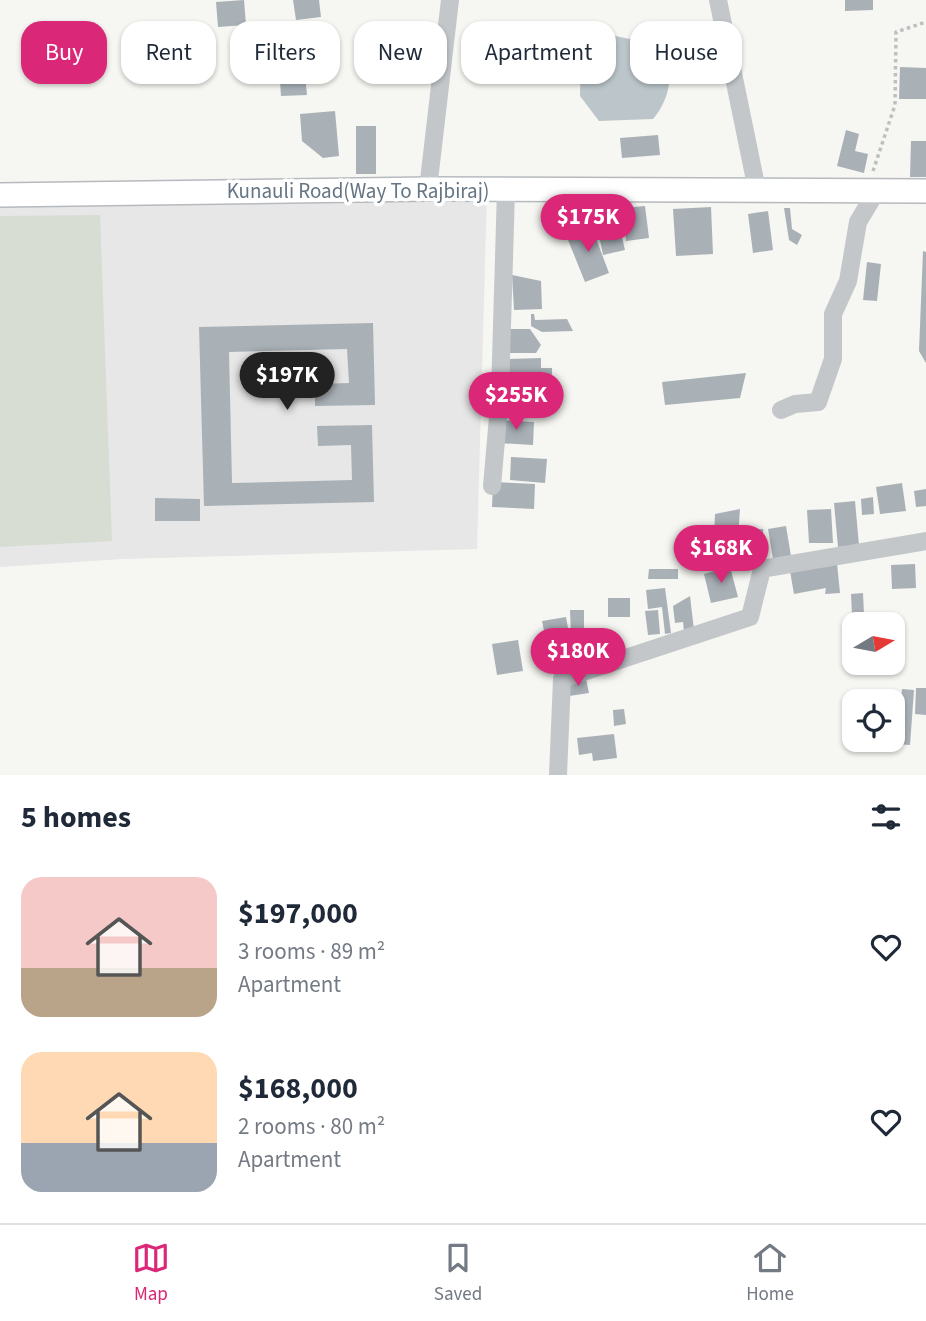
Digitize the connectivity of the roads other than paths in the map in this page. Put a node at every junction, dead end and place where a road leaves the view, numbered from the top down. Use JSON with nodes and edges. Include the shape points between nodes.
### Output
{"nodes":[{"id":1,"x":450,"y":0,"type":"edge"},
{"id":2,"x":718,"y":0,"type":"edge"},
{"id":3,"x":428,"y":190,"type":"junction"},
{"id":4,"x":506,"y":190,"type":"junction"},
{"id":5,"x":757,"y":190,"type":"junction"},
{"id":6,"x":926,"y":191,"type":"edge"},
{"id":7,"x":870,"y":192,"type":"junction"},
{"id":8,"x":0,"y":195,"type":"edge"},
{"id":9,"x":781,"y":410,"type":"dead end"},
{"id":10,"x":492,"y":486,"type":"dead end"},
{"id":11,"x":926,"y":541,"type":"edge"},
{"id":12,"x":558,"y":775,"type":"edge"}],
"edges":[{"from":1,"to":3,"type":"street"},
{"from":2,"to":5,"type":"street"},
{"from":3,"to":4,"type":"main road","name":"Kunauli Road(Way To Rajbiraj)"},
{"from":3,"to":8,"type":"main road","name":"Kunauli Road(Way To Rajbiraj)"},
{"from":4,"to":5,"type":"main road","name":"Kunauli Road(Way To Rajbiraj)"},
{"from":4,"to":10,"type":"street","via":[[500,394]]},
{"from":5,"to":7,"type":"main road","name":"Kunauli Road(Way To Rajbiraj)"},
{"from":6,"to":7,"type":"main road","name":"Kunauli Road(Way To Rajbiraj)"},
{"from":7,"to":9,"type":"street","via":[[858,222],[848,281],[833,314],[833,359],[818,401]]},
{"from":11,"to":12,"type":"street","via":[[762,569],[750,617],[562,679]]}]}
